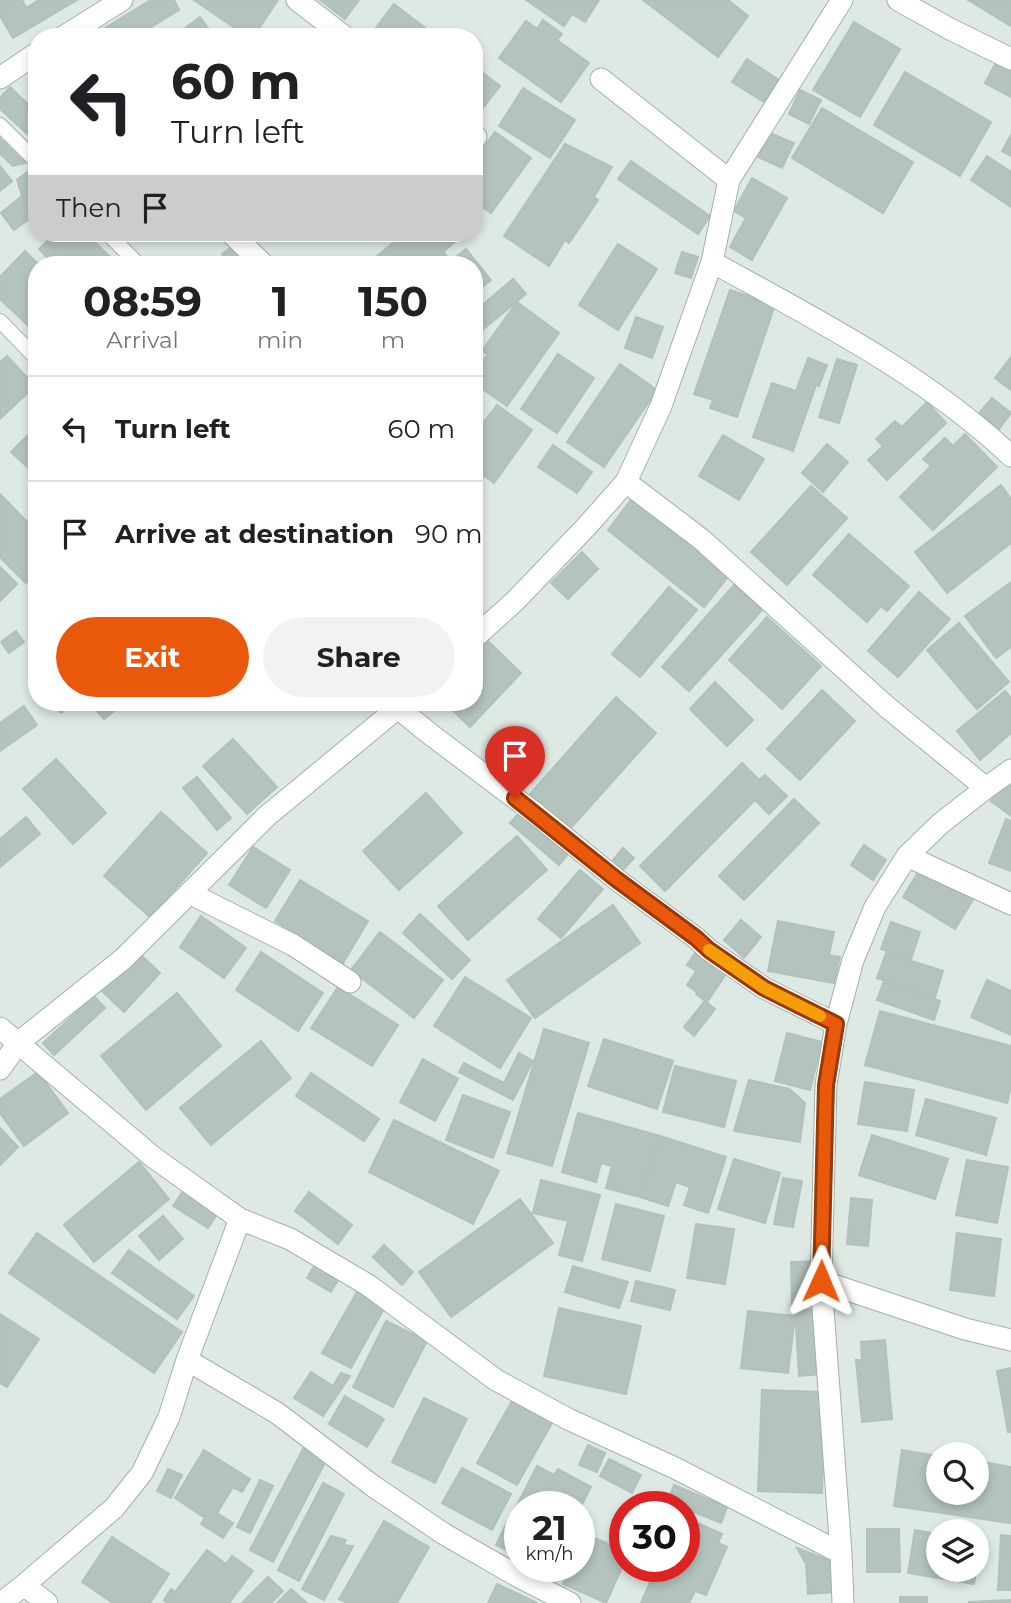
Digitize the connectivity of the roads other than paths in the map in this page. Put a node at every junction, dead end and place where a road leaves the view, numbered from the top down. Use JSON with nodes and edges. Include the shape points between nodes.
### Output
{"nodes":[{"id":1,"x":122,"y":0,"type":"edge"},
{"id":2,"x":297,"y":0,"type":"edge"},
{"id":3,"x":842,"y":0,"type":"edge"},
{"id":4,"x":898,"y":0,"type":"edge"},
{"id":5,"x":77,"y":28,"type":"edge"},
{"id":6,"x":333,"y":28,"type":"edge"},
{"id":7,"x":28,"y":59,"type":"edge"},
{"id":8,"x":1011,"y":59,"type":"edge"},
{"id":9,"x":0,"y":78,"type":"edge"},
{"id":10,"x":601,"y":79,"type":"dead end"},
{"id":11,"x":0,"y":125,"type":"edge"},
{"id":12,"x":28,"y":153,"type":"edge"},
{"id":13,"x":729,"y":180,"type":"junction"},
{"id":14,"x":116,"y":242,"type":"edge"},
{"id":15,"x":240,"y":242,"type":"edge"},
{"id":16,"x":130,"y":256,"type":"edge"},
{"id":17,"x":254,"y":256,"type":"edge"},
{"id":18,"x":712,"y":262,"type":"junction"},
{"id":19,"x":0,"y":321,"type":"edge"},
{"id":20,"x":28,"y":350,"type":"edge"},
{"id":21,"x":1011,"y":456,"type":"edge"},
{"id":22,"x":626,"y":482,"type":"junction"},
{"id":23,"x":483,"y":630,"type":"edge"},
{"id":24,"x":394,"y":711,"type":"edge"},
{"id":25,"x":407,"y":711,"type":"edge"},
{"id":26,"x":1011,"y":770,"type":"edge"},
{"id":27,"x":986,"y":788,"type":"junction"},
{"id":28,"x":907,"y":856,"type":"junction"},
{"id":29,"x":189,"y":893,"type":"junction"},
{"id":30,"x":1011,"y":904,"type":"edge"},
{"id":31,"x":350,"y":982,"type":"dead end"},
{"id":32,"x":836,"y":1024,"type":"junction"},
{"id":33,"x":0,"y":1028,"type":"edge"},
{"id":34,"x":18,"y":1043,"type":"junction"},
{"id":35,"x":0,"y":1069,"type":"edge"},
{"id":36,"x":240,"y":1219,"type":"junction"},
{"id":37,"x":821,"y":1281,"type":"junction"},
{"id":38,"x":1011,"y":1340,"type":"edge"},
{"id":39,"x":187,"y":1360,"type":"junction"},
{"id":40,"x":841,"y":1553,"type":"junction"},
{"id":41,"x":24,"y":1585,"type":"junction"},
{"id":42,"x":1,"y":1603,"type":"edge"},
{"id":43,"x":47,"y":1603,"type":"edge"},
{"id":44,"x":570,"y":1603,"type":"edge"},
{"id":45,"x":843,"y":1603,"type":"edge"}],
"edges":[{"from":1,"to":5,"type":"street"},
{"from":2,"to":6,"type":"street"},
{"from":3,"to":13,"type":"street"},
{"from":4,"to":8,"type":"street"},
{"from":7,"to":9,"type":"street"},
{"from":10,"to":13,"type":"street"},
{"from":11,"to":12,"type":"lane"},
{"from":13,"to":18,"type":"street"},
{"from":14,"to":16,"type":"lane"},
{"from":15,"to":17,"type":"street"},
{"from":18,"to":21,"type":"street","via":[[863,347],[930,391]]},
{"from":18,"to":22,"type":"street","via":[[661,406]]},
{"from":19,"to":20,"type":"lane"},
{"from":22,"to":23,"type":"street"},
{"from":22,"to":27,"type":"street","via":[[701,539],[887,707]]},
{"from":24,"to":29,"type":"street","via":[[267,816]]},
{"from":25,"to":32,"type":"street","via":[[430,734],[709,950],[764,988]]},
{"from":26,"to":27,"type":"street"},
{"from":27,"to":28,"type":"street"},
{"from":28,"to":30,"type":"street"},
{"from":28,"to":32,"type":"street","via":[[875,907],[853,960]]},
{"from":29,"to":31,"type":"street","via":[[293,945]]},
{"from":29,"to":34,"type":"street","via":[[123,959]]},
{"from":32,"to":37,"type":"street","via":[[826,1085]]},
{"from":33,"to":34,"type":"street"},
{"from":34,"to":35,"type":"street"},
{"from":34,"to":36,"type":"street","via":[[153,1157]]},
{"from":36,"to":39,"type":"street"},
{"from":36,"to":40,"type":"street","via":[[290,1239],[368,1285],[496,1380]]},
{"from":37,"to":38,"type":"street"},
{"from":37,"to":40,"type":"street"},
{"from":39,"to":41,"type":"street","via":[[170,1417],[142,1473],[114,1508]]},
{"from":39,"to":44,"type":"street","via":[[277,1413],[443,1534]]},
{"from":40,"to":45,"type":"street"},
{"from":41,"to":42,"type":"street"},
{"from":41,"to":43,"type":"street"}]}
